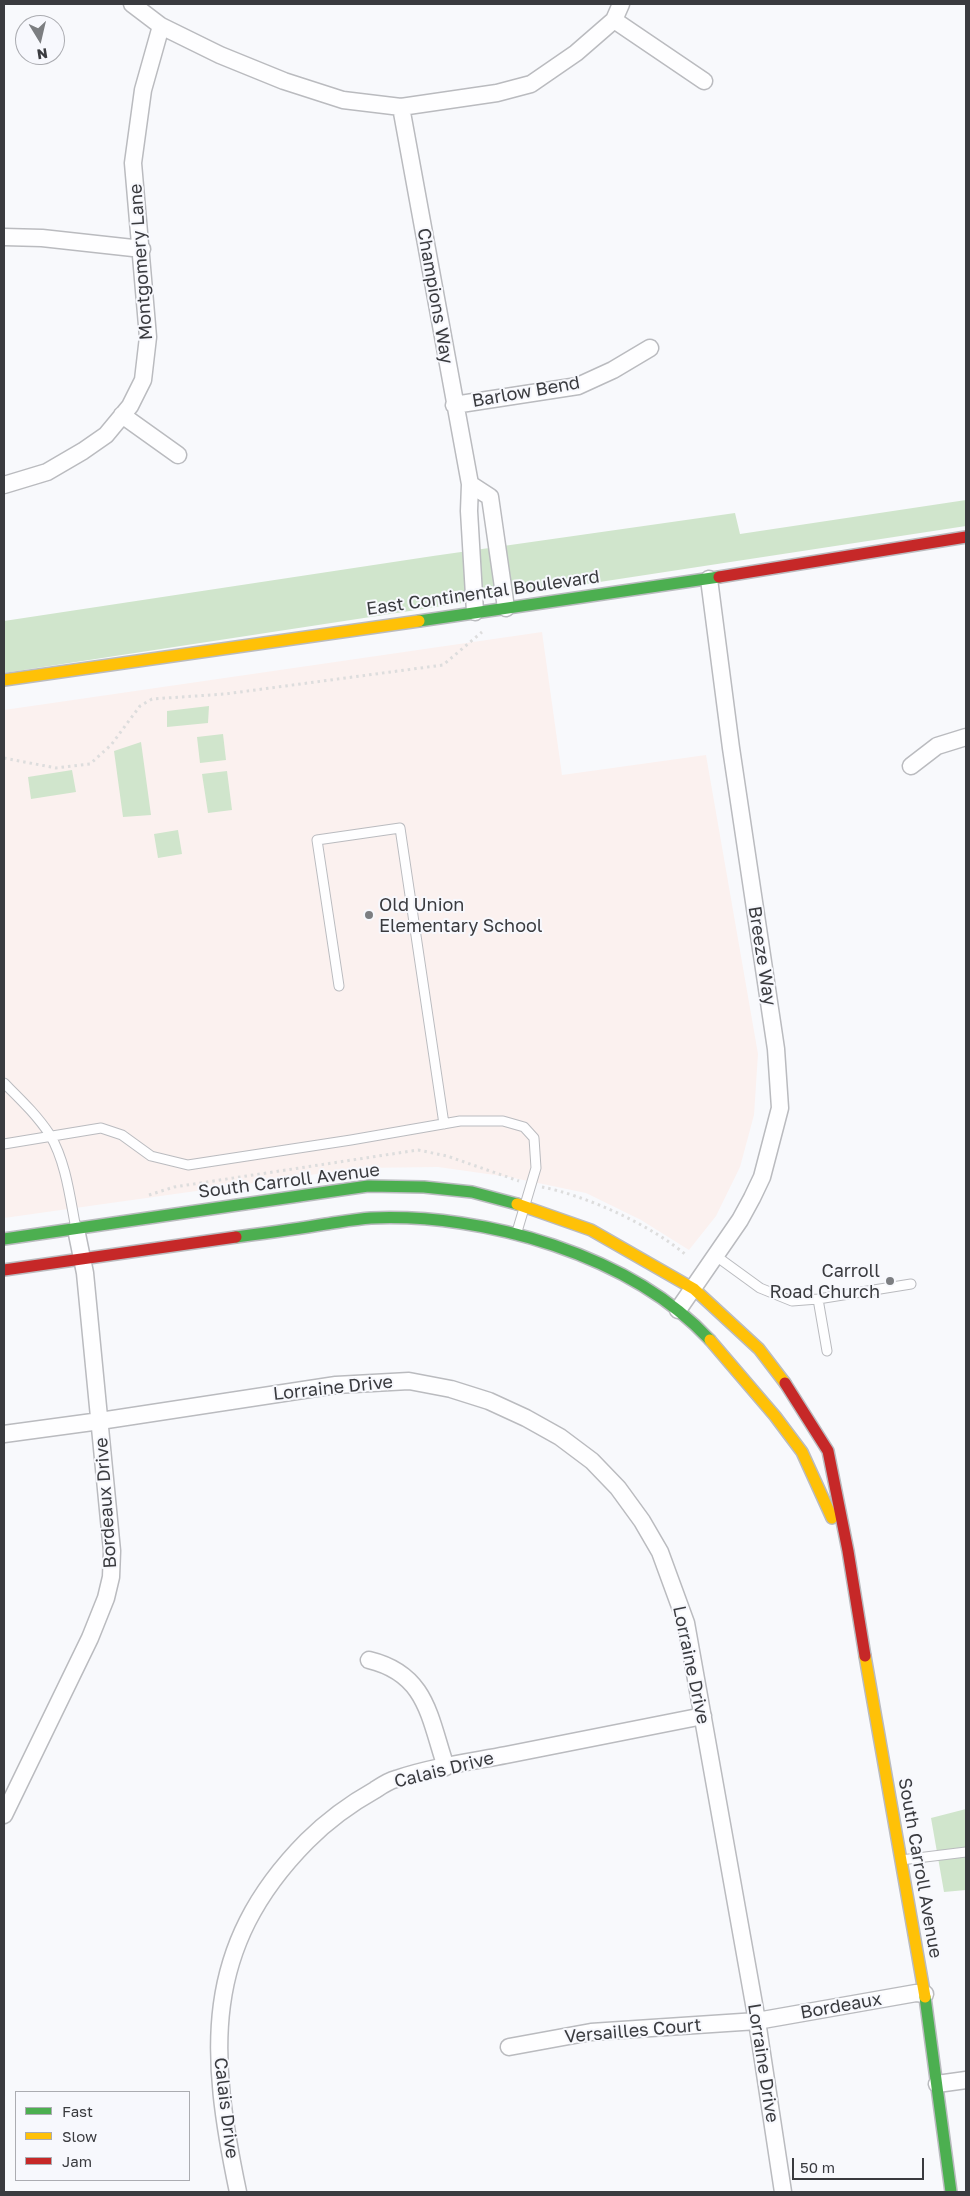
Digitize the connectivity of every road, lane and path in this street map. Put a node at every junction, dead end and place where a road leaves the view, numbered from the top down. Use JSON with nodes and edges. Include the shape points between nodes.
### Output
{"nodes":[{"id":1,"x":132,"y":4,"type":"edge"},
{"id":2,"x":621,"y":4,"type":"edge"},
{"id":3,"x":614,"y":20,"type":"junction"},
{"id":4,"x":161,"y":26,"type":"junction"},
{"id":5,"x":704,"y":81,"type":"dead end"},
{"id":6,"x":402,"y":107,"type":"junction"},
{"id":7,"x":4,"y":237,"type":"edge"},
{"id":8,"x":142,"y":249,"type":"junction"},
{"id":9,"x":650,"y":348,"type":"dead end"},
{"id":10,"x":454,"y":405,"type":"junction"},
{"id":11,"x":122,"y":415,"type":"junction"},
{"id":12,"x":178,"y":455,"type":"dead end"},
{"id":13,"x":470,"y":484,"type":"junction"},
{"id":14,"x":4,"y":485,"type":"edge"},
{"id":15,"x":966,"y":537,"type":"edge"},
{"id":16,"x":709,"y":579,"type":"junction"},
{"id":17,"x":506,"y":608,"type":"junction"},
{"id":18,"x":475,"y":612,"type":"junction"},
{"id":19,"x":486,"y":628,"type":"dead end"},
{"id":20,"x":4,"y":680,"type":"edge"},
{"id":21,"x":966,"y":737,"type":"edge"},
{"id":22,"x":4,"y":758,"type":"edge"},
{"id":23,"x":910,"y":766,"type":"dead end"},
{"id":24,"x":339,"y":986,"type":"dead end"},
{"id":25,"x":4,"y":1083,"type":"edge"},
{"id":26,"x":444,"y":1124,"type":"junction"},
{"id":27,"x":50,"y":1136,"type":"junction"},
{"id":28,"x":4,"y":1144,"type":"edge"},
{"id":29,"x":526,"y":1206,"type":"junction"},
{"id":30,"x":76,"y":1229,"type":"junction"},
{"id":31,"x":516,"y":1235,"type":"junction"},
{"id":32,"x":4,"y":1239,"type":"edge"},
{"id":33,"x":716,"y":1256,"type":"junction"},
{"id":34,"x":82,"y":1258,"type":"junction"},
{"id":35,"x":4,"y":1270,"type":"edge"},
{"id":36,"x":912,"y":1284,"type":"dead end"},
{"id":37,"x":694,"y":1289,"type":"junction"},
{"id":38,"x":818,"y":1299,"type":"junction"},
{"id":39,"x":678,"y":1310,"type":"junction"},
{"id":40,"x":827,"y":1351,"type":"dead end"},
{"id":41,"x":100,"y":1421,"type":"junction"},
{"id":42,"x":4,"y":1434,"type":"edge"},
{"id":43,"x":848,"y":1551,"type":"junction"},
{"id":44,"x":369,"y":1660,"type":"dead end"},
{"id":45,"x":703,"y":1716,"type":"junction"},
{"id":46,"x":446,"y":1766,"type":"junction"},
{"id":47,"x":4,"y":1815,"type":"edge"},
{"id":48,"x":966,"y":1852,"type":"edge"},
{"id":49,"x":901,"y":1860,"type":"junction"},
{"id":50,"x":926,"y":1994,"type":"junction"},
{"id":51,"x":757,"y":2021,"type":"junction"},
{"id":52,"x":509,"y":2048,"type":"dead end"},
{"id":53,"x":966,"y":2080,"type":"edge"},
{"id":54,"x":937,"y":2084,"type":"junction"},
{"id":55,"x":238,"y":2192,"type":"edge"},
{"id":56,"x":783,"y":2192,"type":"edge"},
{"id":57,"x":951,"y":2192,"type":"edge"}],
"edges":[{"from":1,"to":4,"type":"street"},
{"from":2,"to":3,"type":"street"},
{"from":3,"to":5,"type":"street"},
{"from":3,"to":6,"type":"street","via":[[576,53],[531,84],[497,93]]},
{"from":4,"to":6,"type":"street","via":[[284,81],[343,100]]},
{"from":4,"to":8,"type":"street","name":"Montgomery Lane","via":[[143,90],[133,163]]},
{"from":6,"to":10,"type":"street","name":"Champions Way"},
{"from":7,"to":8,"type":"street"},
{"from":8,"to":11,"type":"street","name":"Montgomery Lane","via":[[148,337],[146,359],[143,380]]},
{"from":9,"to":10,"type":"street","name":"Barlow Bend","via":[[578,386]]},
{"from":10,"to":13,"type":"street","name":"Champions Way"},
{"from":11,"to":12,"type":"street"},
{"from":11,"to":14,"type":"street","name":"Montgomery Lane","via":[[106,435],[48,472]]},
{"from":13,"to":17,"type":"street","via":[[490,496]]},
{"from":13,"to":18,"type":"street","name":"Champions Way"},
{"from":15,"to":16,"type":"main road","name":"East Continental Boulevard"},
{"from":16,"to":17,"type":"main road","name":"East Continental Boulevard"},
{"from":16,"to":33,"type":"street","name":"Breeze Way","via":[[730,748],[776,1049],[780,1108],[762,1176],[740,1220]]},
{"from":17,"to":18,"type":"main road","name":"East Continental Boulevard"},
{"from":18,"to":20,"type":"main road","name":"East Continental Boulevard"},
{"from":19,"to":22,"type":"path","via":[[444,665],[225,694],[152,699],[140,706],[111,745],[90,764],[56,768]]},
{"from":21,"to":23,"type":"street","via":[[937,746]]},
{"from":24,"to":26,"type":"lane","via":[[317,840],[400,828]]},
{"from":25,"to":27,"type":"lane","via":[[33,1112]]},
{"from":26,"to":27,"type":"lane","via":[[188,1165],[151,1156],[122,1135],[100,1128]]},
{"from":26,"to":29,"type":"lane","via":[[504,1121],[524,1127],[534,1138],[536,1168]]},
{"from":27,"to":28,"type":"lane"},
{"from":27,"to":30,"type":"lane","via":[[64,1171]]},
{"from":29,"to":30,"type":"main road","name":"South Carroll Avenue","via":[[472,1192],[368,1186]]},
{"from":29,"to":31,"type":"lane"},
{"from":29,"to":37,"type":"main road","name":"South Carroll Avenue","via":[[591,1230]]},
{"from":30,"to":32,"type":"main road","name":"South Carroll Avenue"},
{"from":30,"to":34,"type":"street","name":"Bordeaux Drive"},
{"from":31,"to":34,"type":"main road","name":"South Carroll Avenue","via":[[466,1223],[370,1218]]},
{"from":31,"to":39,"type":"main road","name":"South Carroll Avenue","via":[[625,1276]]},
{"from":33,"to":37,"type":"street","name":"Breeze Way"},
{"from":33,"to":38,"type":"lane","via":[[760,1288],[792,1301]]},
{"from":34,"to":35,"type":"main road","name":"South Carroll Avenue"},
{"from":34,"to":41,"type":"street","name":"Bordeaux Drive"},
{"from":36,"to":38,"type":"lane"},
{"from":37,"to":39,"type":"street","name":"Breeze Way"},
{"from":37,"to":43,"type":"main road","name":"South Carroll Avenue","via":[[759,1349],[796,1398],[828,1451]]},
{"from":38,"to":40,"type":"lane"},
{"from":39,"to":43,"type":"main road","name":"South Carroll Avenue","via":[[738,1372],[802,1453]]},
{"from":41,"to":42,"type":"street","name":"Lorraine Drive"},
{"from":41,"to":45,"type":"street","name":"Lorraine Drive","via":[[336,1385],[409,1381],[489,1401],[526,1418],[560,1437],[592,1461],[618,1488],[642,1521],[660,1552],[686,1623]]},
{"from":41,"to":47,"type":"street","name":"Bordeaux Drive","via":[[112,1551],[106,1598],[90,1638]]},
{"from":43,"to":49,"type":"main road","name":"South Carroll Avenue"},
{"from":44,"to":46,"type":"street","via":[[402,1673],[416,1687]]},
{"from":45,"to":46,"type":"street","name":"Calais Drive"},
{"from":45,"to":51,"type":"street","name":"Lorraine Drive"},
{"from":46,"to":55,"type":"street","name":"Calais Drive","via":[[394,1779],[334,1816],[291,1857],[248,1919],[235,1946],[228,1973],[220,2011],[218,2047],[221,2092]]},
{"from":48,"to":49,"type":"lane"},
{"from":49,"to":50,"type":"main road","name":"South Carroll Avenue"},
{"from":50,"to":51,"type":"street","name":"Bordeaux","via":[[916,1993]]},
{"from":50,"to":54,"type":"main road","name":"South Carroll Avenue"},
{"from":51,"to":52,"type":"street","name":"Versailles Court","via":[[591,2032]]},
{"from":51,"to":56,"type":"street","name":"Lorraine Drive"},
{"from":53,"to":54,"type":"street"},
{"from":54,"to":57,"type":"main road","name":"South Carroll Avenue"}]}
